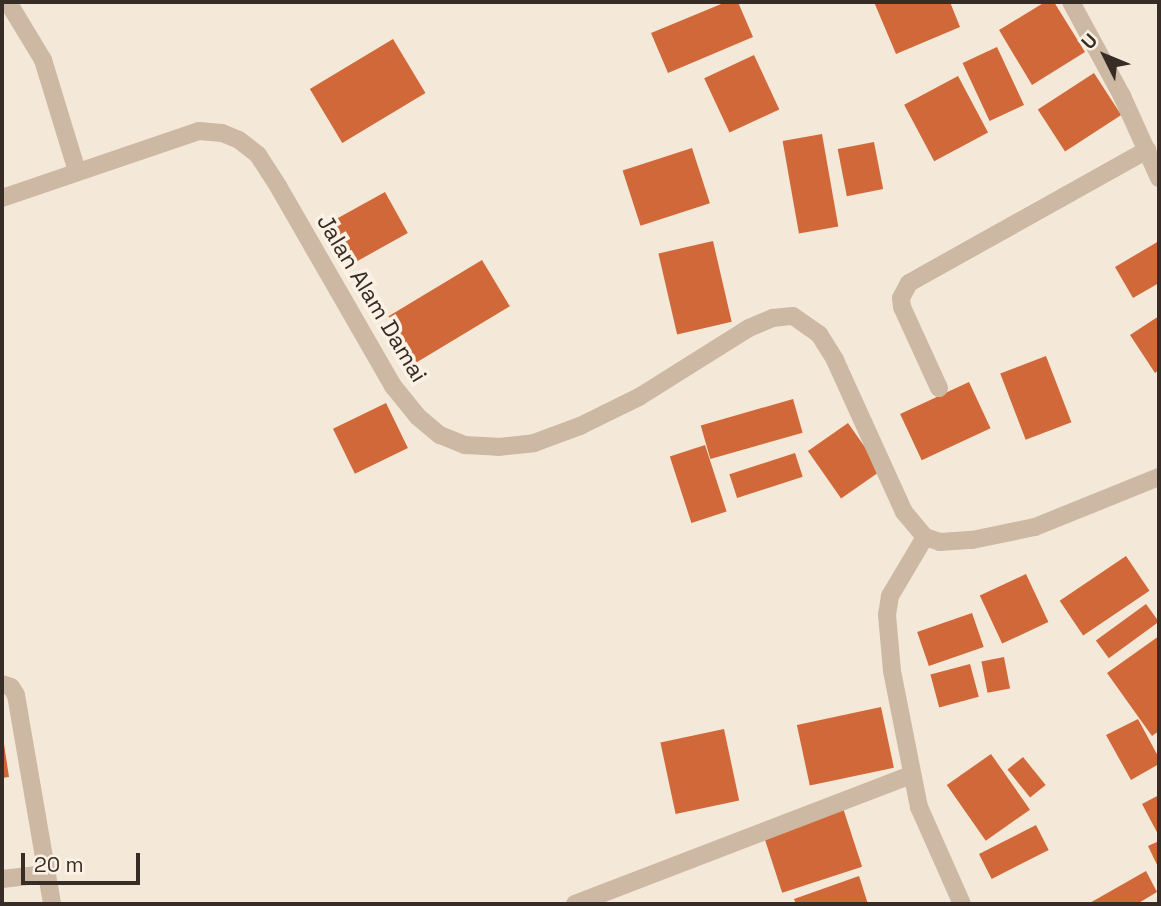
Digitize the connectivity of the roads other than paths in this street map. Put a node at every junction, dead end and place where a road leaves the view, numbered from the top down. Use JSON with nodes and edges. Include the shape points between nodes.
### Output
{"nodes":[{"id":1,"x":1070,"y":2,"type":"edge"},
{"id":2,"x":8,"y":10,"type":"edge"},
{"id":3,"x":1147,"y":150,"type":"junction"},
{"id":4,"x":77,"y":171,"type":"junction"},
{"id":5,"x":1159,"y":178,"type":"edge"},
{"id":6,"x":2,"y":198,"type":"edge"},
{"id":7,"x":939,"y":388,"type":"dead end"},
{"id":8,"x":1159,"y":477,"type":"edge"},
{"id":9,"x":921,"y":533,"type":"junction"},
{"id":10,"x":2,"y":684,"type":"edge"},
{"id":11,"x":911,"y":775,"type":"junction"},
{"id":12,"x":46,"y":874,"type":"junction"},
{"id":13,"x":2,"y":879,"type":"edge"},
{"id":14,"x":52,"y":904,"type":"edge"},
{"id":15,"x":575,"y":904,"type":"edge"},
{"id":16,"x":962,"y":904,"type":"edge"}],
"edges":[{"from":1,"to":3,"type":"street"},
{"from":2,"to":4,"type":"street","via":[[43,60]]},
{"from":3,"to":5,"type":"street"},
{"from":3,"to":7,"type":"street","via":[[909,283],[902,307]]},
{"from":4,"to":6,"type":"street","name":"Jalan Alam Damai"},
{"from":4,"to":9,"type":"street","name":"Jalan Alam Damai","via":[[199,131],[239,140],[258,155],[278,186],[393,386],[424,422],[440,435],[465,445],[534,443],[580,426],[639,397],[749,328],[793,316],[820,334],[904,512]]},
{"from":8,"to":9,"type":"street","via":[[1035,527],[940,542]]},
{"from":9,"to":11,"type":"street","via":[[890,596],[887,615]]},
{"from":10,"to":12,"type":"street","via":[[16,695]]},
{"from":11,"to":15,"type":"street"},
{"from":11,"to":16,"type":"street","via":[[919,807]]},
{"from":12,"to":13,"type":"street"},
{"from":12,"to":14,"type":"street"}]}
